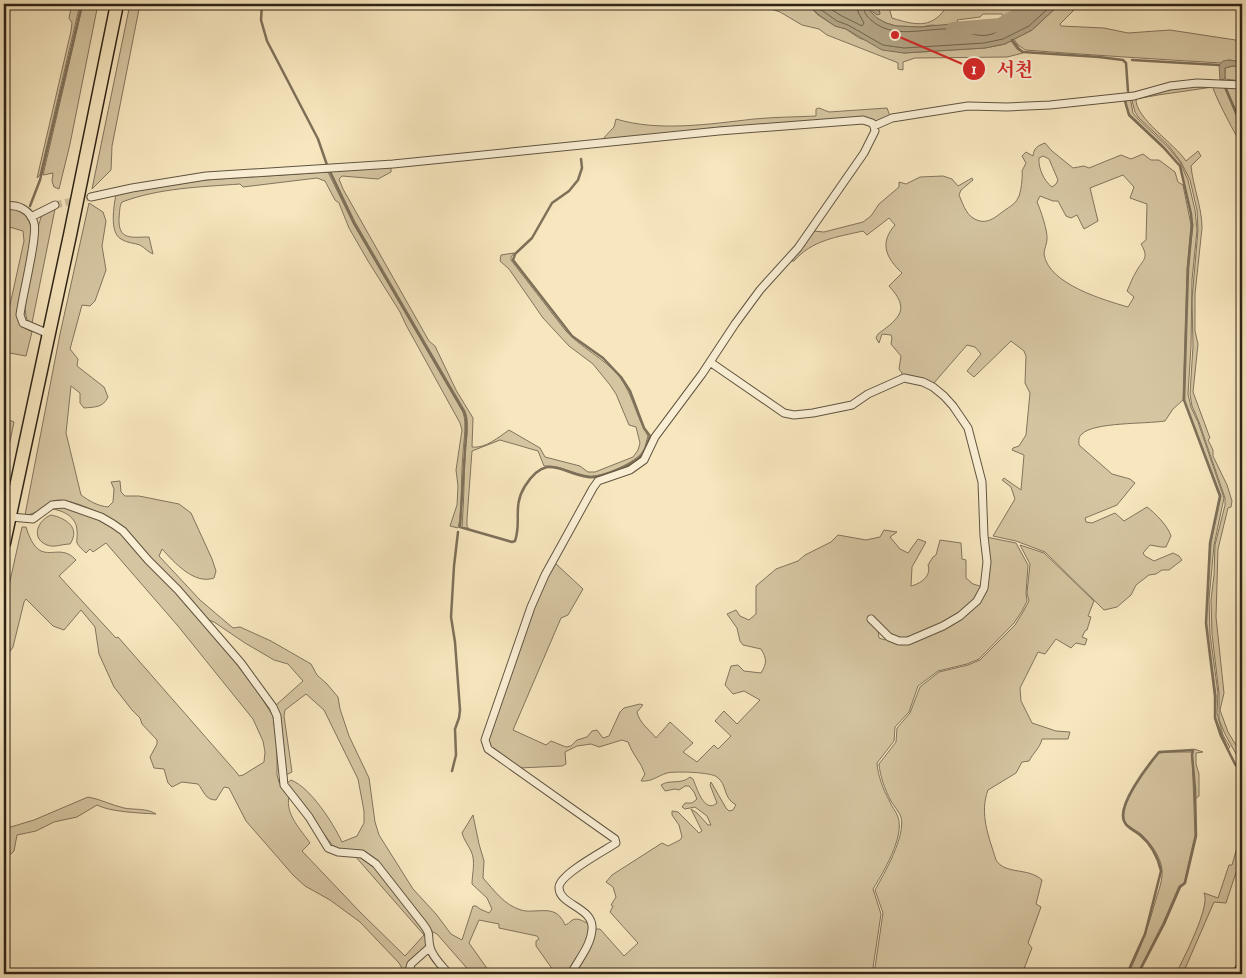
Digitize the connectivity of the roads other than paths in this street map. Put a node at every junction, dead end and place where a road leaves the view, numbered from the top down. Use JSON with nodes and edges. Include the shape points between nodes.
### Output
{"nodes":[{"id":1,"x":117,"y":4,"type":"edge"},
{"id":2,"x":1242,"y":85,"type":"edge"},
{"id":3,"x":874,"y":126,"type":"junction"},
{"id":4,"x":91,"y":197,"type":"tunnel mouth"},
{"id":5,"x":55,"y":205,"type":"tunnel mouth"},
{"id":6,"x":4,"y":206,"type":"edge"},
{"id":7,"x":31,"y":217,"type":"junction"},
{"id":8,"x":49,"y":334,"type":"junction"},
{"id":9,"x":710,"y":362,"type":"junction"},
{"id":10,"x":10,"y":517,"type":"junction"},
{"id":11,"x":4,"y":543,"type":"edge"},
{"id":12,"x":871,"y":619,"type":"dead end"},
{"id":13,"x":430,"y":947,"type":"junction"},
{"id":14,"x":408,"y":974,"type":"edge"},
{"id":15,"x":449,"y":974,"type":"edge"},
{"id":16,"x":571,"y":974,"type":"edge"}],
"edges":[{"from":1,"to":8,"type":"highway"},
{"from":2,"to":3,"type":"street","via":[[1197,83],[1170,86],[1134,96],[1050,105],[968,106],[892,118]]},
{"from":3,"to":4,"type":"street","via":[[863,120],[393,164],[206,176]]},
{"from":3,"to":9,"type":"street","via":[[875,131],[864,153],[822,216],[760,290]]},
{"from":5,"to":7,"type":"street"},
{"from":6,"to":7,"type":"street","via":[[17,205]]},
{"from":7,"to":8,"type":"street","via":[[35,224],[34,238],[20,315],[23,323]]},
{"from":8,"to":10,"type":"highway"},
{"from":9,"to":12,"type":"street","via":[[784,413],[804,414],[852,405],[904,378],[933,387],[964,422],[982,482],[987,562],[984,588],[977,601],[960,616],[908,641],[889,637]]},
{"from":9,"to":16,"type":"street","via":[[655,437],[644,460],[630,470],[598,481],[593,488],[531,607],[485,740],[488,749],[497,756],[615,839],[616,843],[575,868],[559,886],[564,899],[591,920],[591,938]]},
{"from":10,"to":11,"type":"highway"},
{"from":10,"to":13,"type":"street","via":[[33,519],[52,505],[64,504],[101,517],[123,531],[220,638],[273,707],[277,716],[284,784],[328,848],[362,854],[376,864],[429,933]]},
{"from":13,"to":14,"type":"street","via":[[411,964]]},
{"from":13,"to":15,"type":"street"}]}
